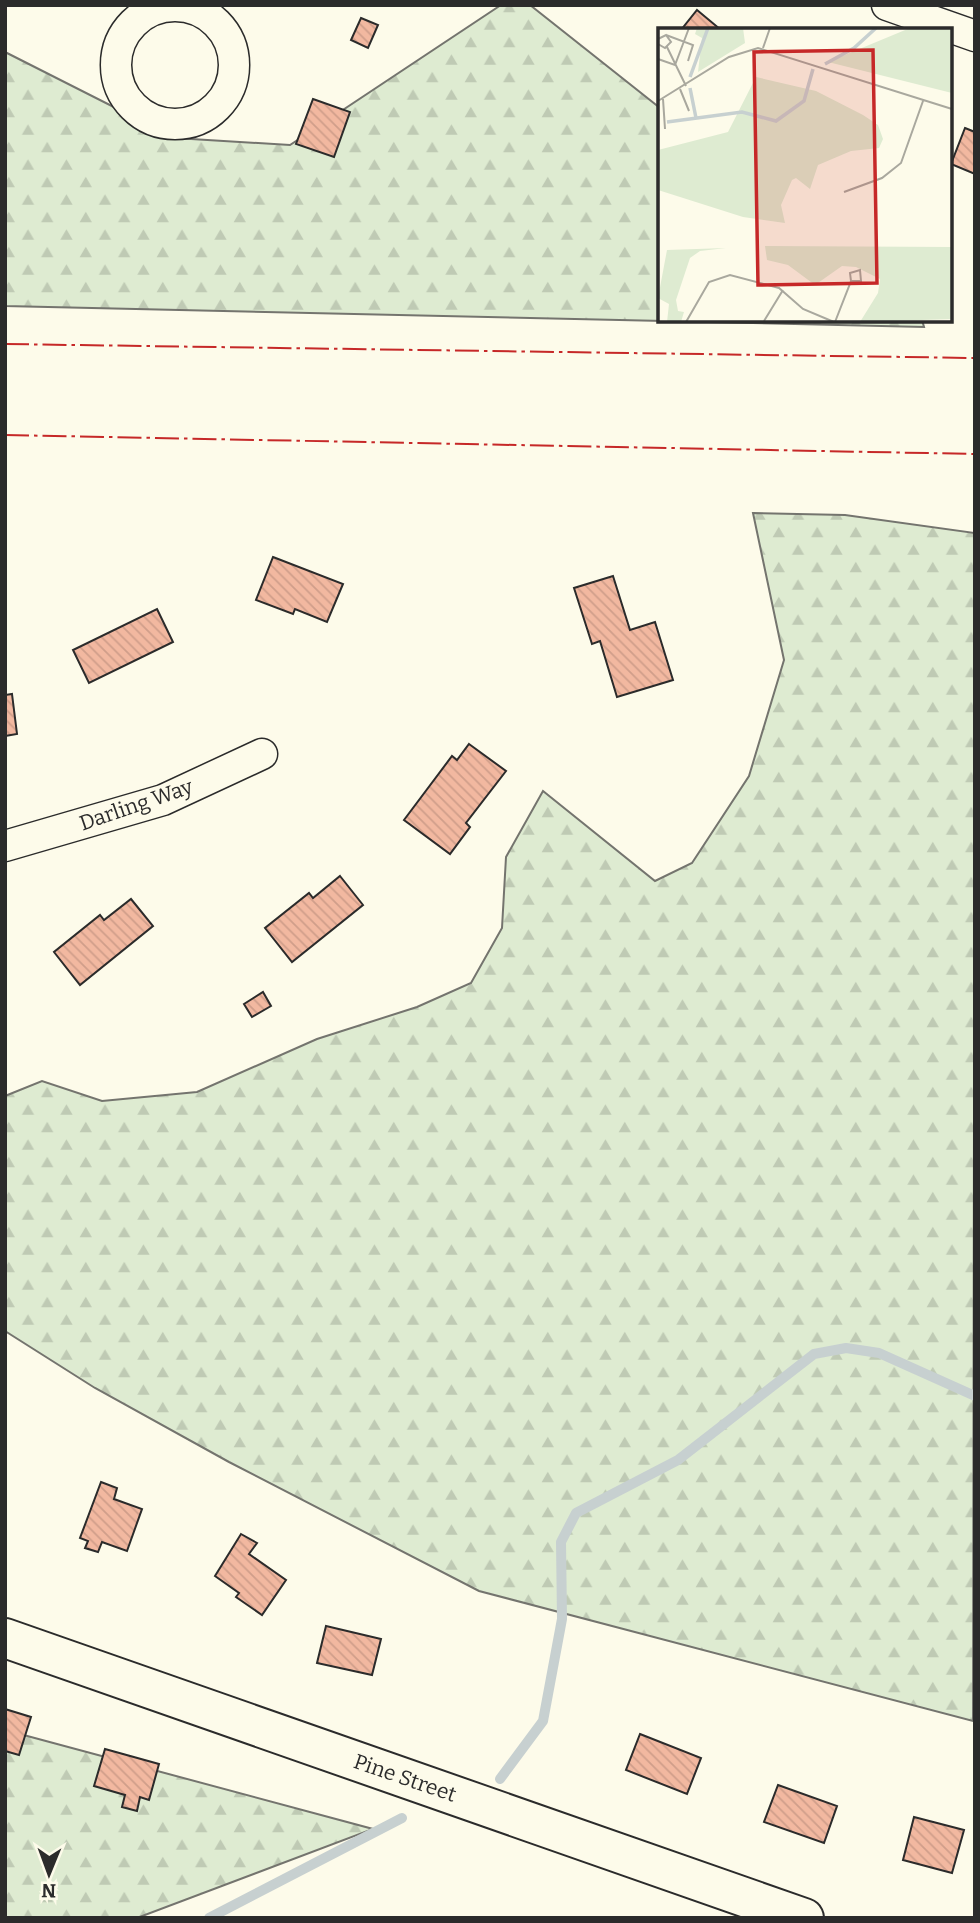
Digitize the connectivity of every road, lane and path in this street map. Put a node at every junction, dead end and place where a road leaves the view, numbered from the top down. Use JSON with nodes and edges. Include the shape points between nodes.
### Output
{"nodes":[{"id":1,"x":887,"y":5,"type":"edge"},
{"id":2,"x":975,"y":36,"type":"edge"},
{"id":3,"x":262,"y":754,"type":"dead end"},
{"id":4,"x":5,"y":846,"type":"edge"},
{"id":5,"x":5,"y":1638,"type":"edge"},
{"id":6,"x":804,"y":1918,"type":"edge"}],
"edges":[{"from":1,"to":2,"type":"street"},
{"from":3,"to":4,"type":"street","name":"Darling Way","via":[[163,800]]},
{"from":5,"to":6,"type":"street","name":"Pine Street"}]}
